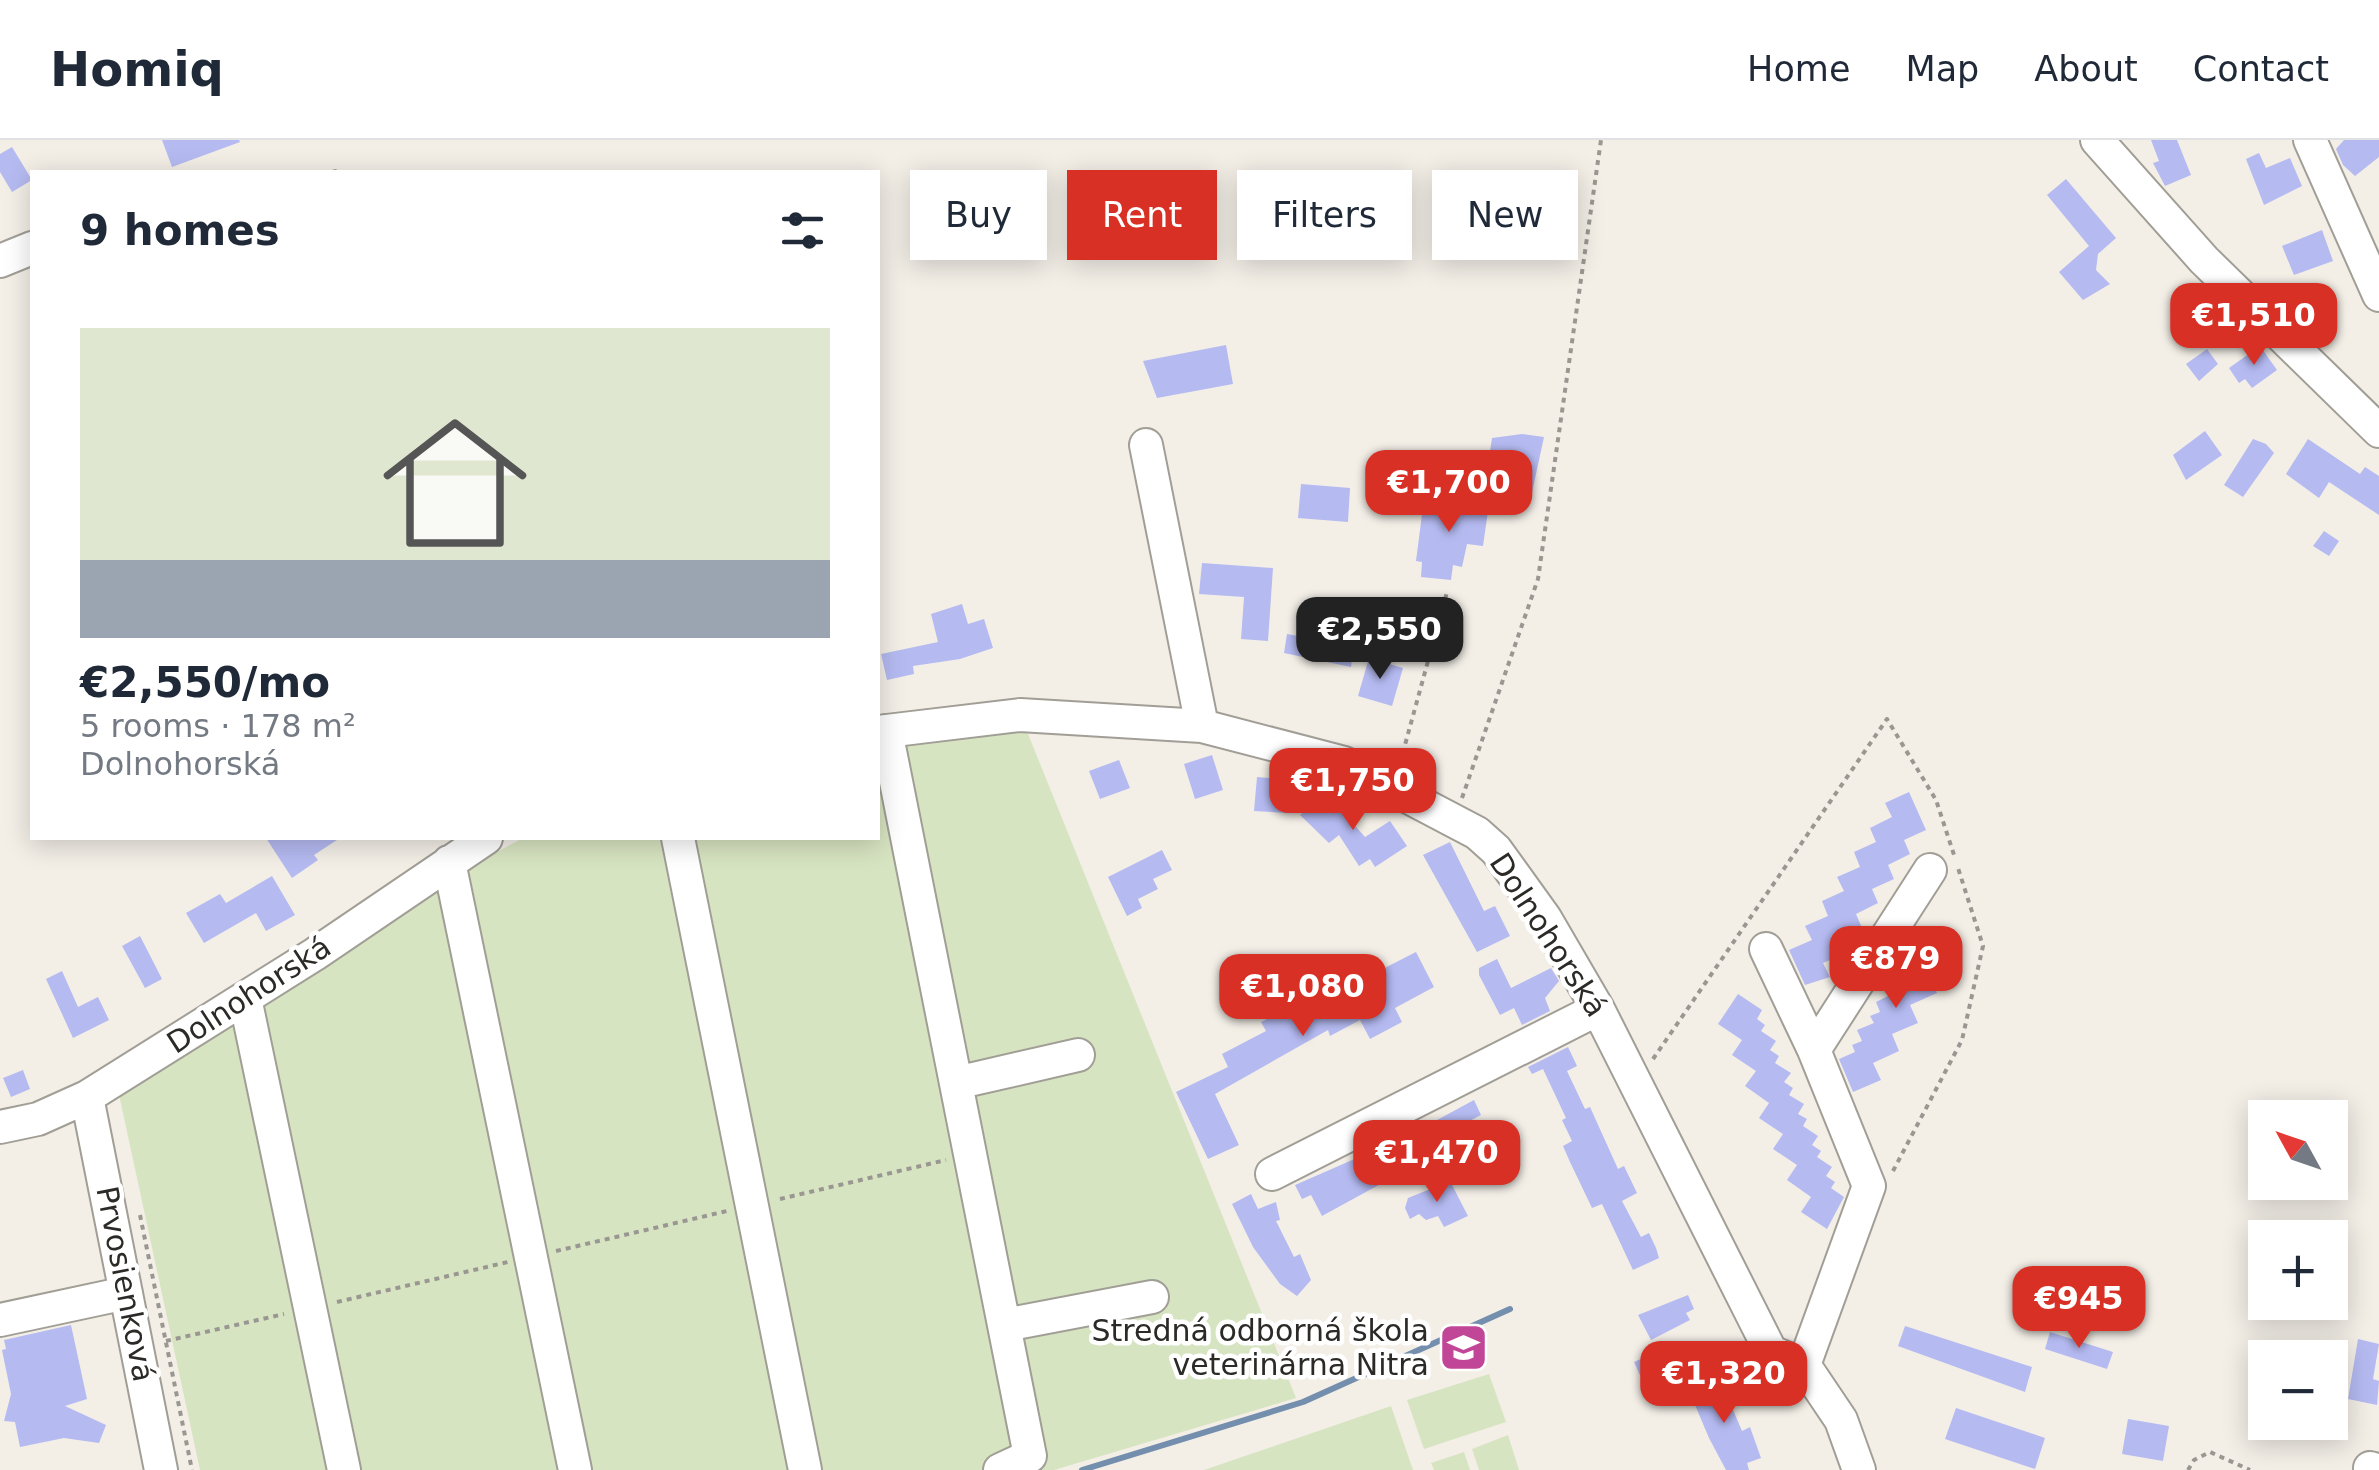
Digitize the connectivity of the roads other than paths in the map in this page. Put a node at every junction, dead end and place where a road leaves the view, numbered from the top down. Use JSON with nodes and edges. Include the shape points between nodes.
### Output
{"nodes":[{"id":1,"x":2097,"y":140,"type":"edge"},
{"id":2,"x":2310,"y":140,"type":"edge"},
{"id":3,"x":30,"y":249,"type":"edge"},
{"id":4,"x":0,"y":260,"type":"edge"},
{"id":5,"x":2379,"y":295,"type":"edge"},
{"id":6,"x":2379,"y":430,"type":"edge"},
{"id":7,"x":1146,"y":445,"type":"dead end"},
{"id":8,"x":1202,"y":726,"type":"junction"},
{"id":9,"x":882,"y":731,"type":"edge"},
{"id":10,"x":483,"y":840,"type":"edge"},
{"id":11,"x":678,"y":840,"type":"edge"},
{"id":12,"x":448,"y":862,"type":"junction"},
{"id":13,"x":1930,"y":870,"type":"dead end"},
{"id":14,"x":1766,"y":949,"type":"dead end"},
{"id":15,"x":246,"y":998,"type":"junction"},
{"id":16,"x":1598,"y":1009,"type":"junction"},
{"id":17,"x":1814,"y":1050,"type":"junction"},
{"id":18,"x":1078,"y":1055,"type":"dead end"},
{"id":19,"x":956,"y":1083,"type":"junction"},
{"id":20,"x":88,"y":1097,"type":"junction"},
{"id":21,"x":0,"y":1127,"type":"edge"},
{"id":22,"x":1272,"y":1174,"type":"dead end"},
{"id":23,"x":126,"y":1293,"type":"junction"},
{"id":24,"x":1152,"y":1297,"type":"dead end"},
{"id":25,"x":0,"y":1320,"type":"edge"},
{"id":26,"x":1004,"y":1324,"type":"junction"},
{"id":27,"x":1804,"y":1365,"type":"junction"},
{"id":28,"x":162,"y":1470,"type":"edge"},
{"id":29,"x":344,"y":1470,"type":"edge"},
{"id":30,"x":574,"y":1470,"type":"edge"},
{"id":31,"x":806,"y":1470,"type":"edge"},
{"id":32,"x":1000,"y":1470,"type":"edge"},
{"id":33,"x":1859,"y":1470,"type":"edge"}],
"edges":[{"from":1,"to":6,"type":"street","via":[[2204,260]]},
{"from":2,"to":5,"type":"street"},
{"from":3,"to":4,"type":"street"},
{"from":7,"to":8,"type":"street"},
{"from":8,"to":9,"type":"street","name":"Dolnohorská","via":[[1020,714]]},
{"from":8,"to":16,"type":"street","name":"Dolnohorská","via":[[1344,763],[1454,818],[1496,850]]},
{"from":9,"to":19,"type":"street"},
{"from":10,"to":12,"type":"street","name":"Dolnohorská"},
{"from":11,"to":31,"type":"street"},
{"from":12,"to":15,"type":"street","name":"Dolnohorská"},
{"from":12,"to":30,"type":"street"},
{"from":13,"to":17,"type":"street"},
{"from":14,"to":17,"type":"street"},
{"from":15,"to":20,"type":"street","name":"Dolnohorská"},
{"from":15,"to":29,"type":"street"},
{"from":16,"to":22,"type":"street"},
{"from":16,"to":27,"type":"street","name":"Dolnohorská","via":[[1771,1352]]},
{"from":17,"to":27,"type":"street","via":[[1869,1186]]},
{"from":18,"to":19,"type":"street"},
{"from":19,"to":26,"type":"street"},
{"from":20,"to":21,"type":"street","name":"Dolnohorská","via":[[38,1120]]},
{"from":20,"to":23,"type":"street","name":"Prvosienková"},
{"from":23,"to":25,"type":"street"},
{"from":23,"to":28,"type":"street","name":"Prvosienková"},
{"from":24,"to":26,"type":"street"},
{"from":26,"to":32,"type":"street","via":[[1030,1456]]},
{"from":27,"to":33,"type":"street","name":"Dolnohorská","via":[[1841,1420]]}]}
